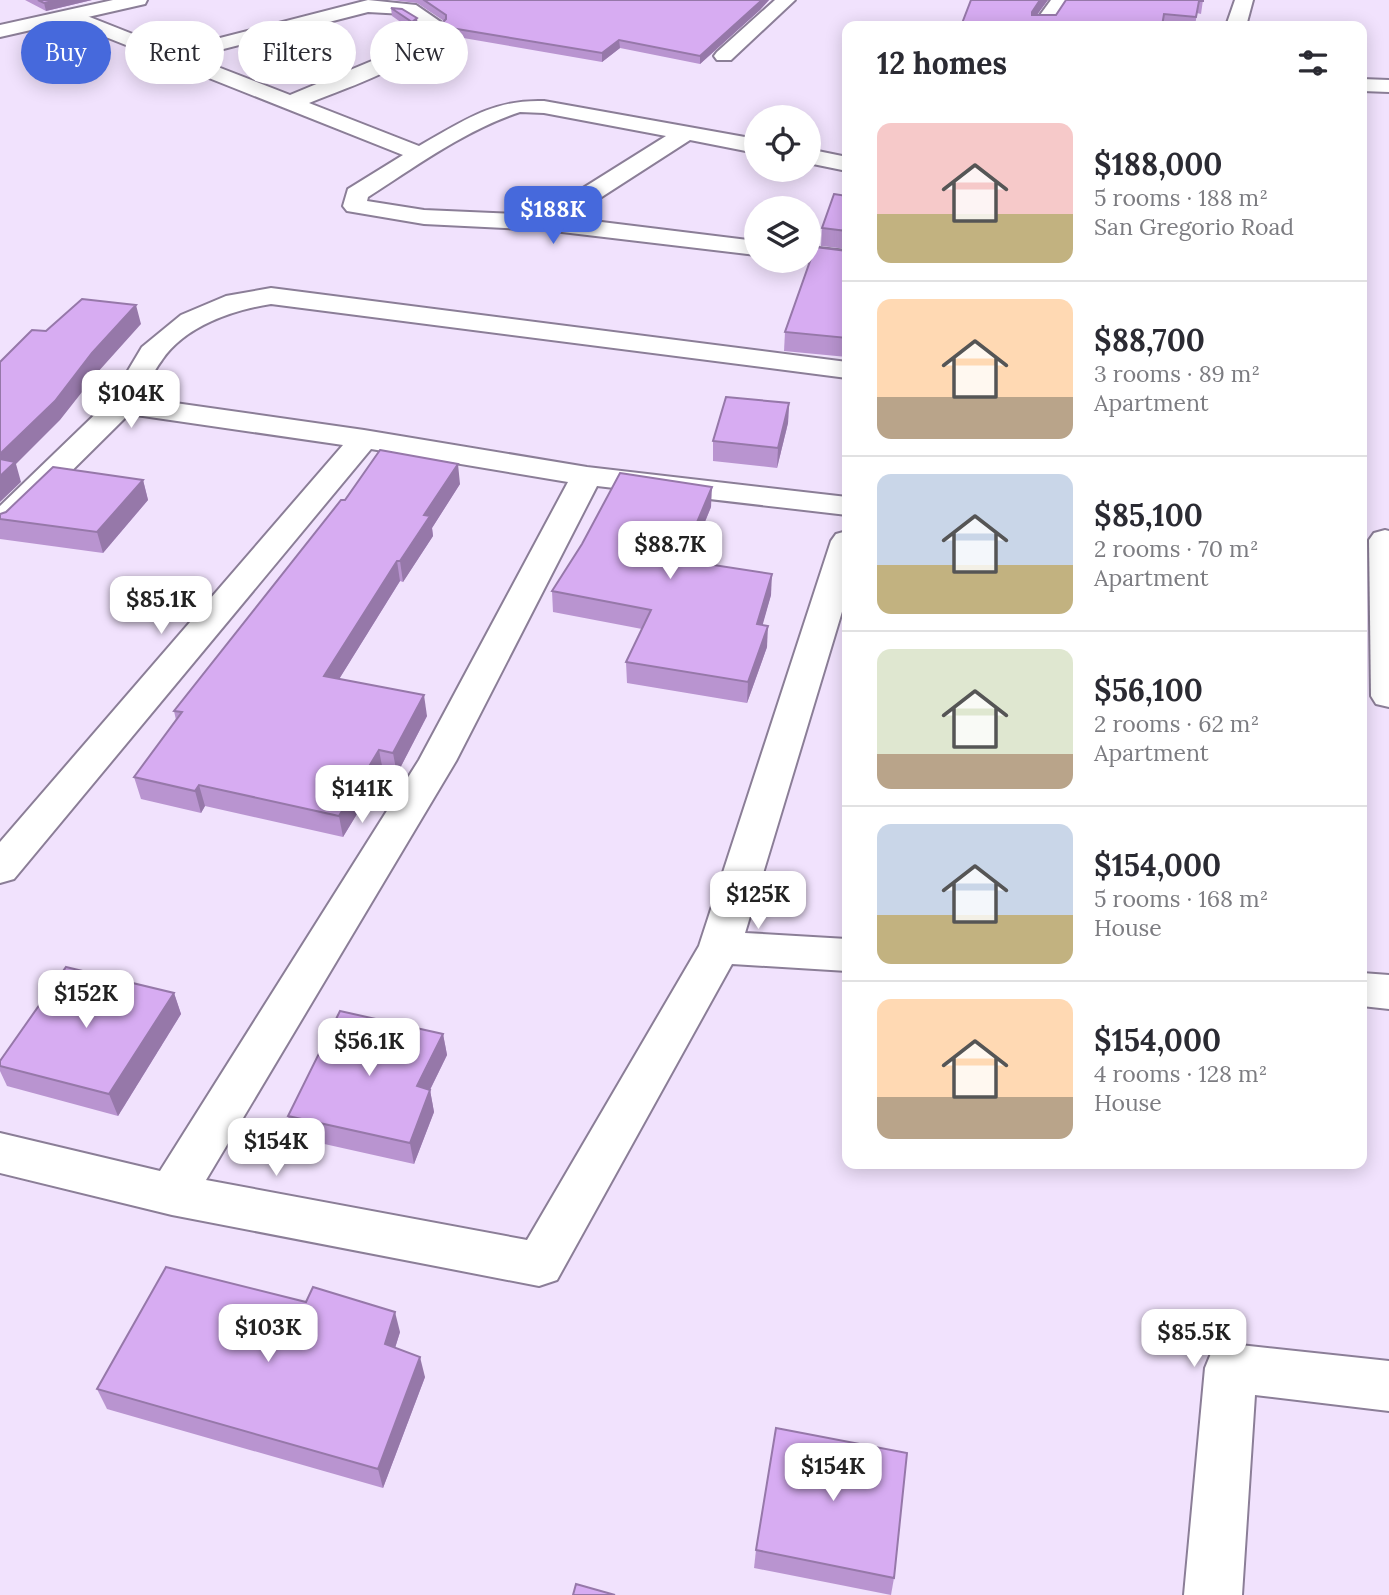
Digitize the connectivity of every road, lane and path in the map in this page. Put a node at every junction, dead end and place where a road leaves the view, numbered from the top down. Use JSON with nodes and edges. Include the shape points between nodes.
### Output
{"nodes":[{"id":1,"x":138,"y":0,"type":"edge"},
{"id":2,"x":786,"y":0,"type":"edge"},
{"id":3,"x":1061,"y":0,"type":"edge"},
{"id":4,"x":1244,"y":0,"type":"edge"},
{"id":5,"x":71,"y":16,"type":"junction"},
{"id":6,"x":1046,"y":21,"type":"edge"},
{"id":7,"x":1238,"y":21,"type":"edge"},
{"id":8,"x":0,"y":30,"type":"edge"},
{"id":9,"x":125,"y":37,"type":"edge"},
{"id":10,"x":224,"y":43,"type":"edge"},
{"id":11,"x":724,"y":55,"type":"dead end"},
{"id":12,"x":224,"y":77,"type":"edge"},
{"id":13,"x":1367,"y":85,"type":"edge"},
{"id":14,"x":1389,"y":86,"type":"edge"},
{"id":15,"x":290,"y":103,"type":"junction"},
{"id":16,"x":686,"y":133,"type":"junction"},
{"id":17,"x":744,"y":144,"type":"edge"},
{"id":18,"x":420,"y":154,"type":"junction"},
{"id":19,"x":821,"y":158,"type":"edge"},
{"id":20,"x":842,"y":162,"type":"edge"},
{"id":21,"x":545,"y":223,"type":"junction"},
{"id":22,"x":744,"y":247,"type":"edge"},
{"id":23,"x":821,"y":255,"type":"edge"},
{"id":24,"x":842,"y":257,"type":"edge"},
{"id":25,"x":842,"y":369,"type":"edge"},
{"id":26,"x":121,"y":404,"type":"junction"},
{"id":27,"x":364,"y":439,"type":"junction"},
{"id":28,"x":587,"y":476,"type":"junction"},
{"id":29,"x":842,"y":505,"type":"edge"},
{"id":30,"x":0,"y":524,"type":"edge"},
{"id":31,"x":1378,"y":540,"type":"edge"},
{"id":32,"x":842,"y":557,"type":"edge"},
{"id":33,"x":1389,"y":696,"type":"edge"},
{"id":34,"x":0,"y":869,"type":"edge"},
{"id":35,"x":720,"y":947,"type":"junction"},
{"id":36,"x":842,"y":955,"type":"edge"},
{"id":37,"x":1367,"y":990,"type":"edge"},
{"id":38,"x":1389,"y":992,"type":"edge"},
{"id":39,"x":0,"y":1153,"type":"edge"},
{"id":40,"x":172,"y":1194,"type":"junction"},
{"id":41,"x":1389,"y":1386,"type":"edge"},
{"id":42,"x":1213,"y":1595,"type":"edge"}],
"edges":[{"from":1,"to":5,"type":"street"},
{"from":2,"to":11,"type":"street"},
{"from":3,"to":6,"type":"street"},
{"from":4,"to":7,"type":"street"},
{"from":5,"to":8,"type":"street"},
{"from":5,"to":9,"type":"street"},
{"from":10,"to":15,"type":"street","via":[[368,6],[409,9],[435,25],[421,41],[382,65]]},
{"from":12,"to":15,"type":"street"},
{"from":13,"to":14,"type":"street"},
{"from":15,"to":18,"type":"street"},
{"from":16,"to":17,"type":"street"},
{"from":16,"to":18,"type":"street","via":[[518,106],[493,114]]},
{"from":16,"to":21,"type":"street"},
{"from":18,"to":21,"type":"street","via":[[356,194],[355,206],[424,217]]},
{"from":19,"to":20,"type":"street"},
{"from":21,"to":22,"type":"street"},
{"from":23,"to":24,"type":"street"},
{"from":25,"to":26,"type":"street","via":[[271,296],[235,302],[190,321],[152,353]]},
{"from":26,"to":27,"type":"street"},
{"from":26,"to":30,"type":"street"},
{"from":27,"to":28,"type":"street"},
{"from":27,"to":34,"type":"street"},
{"from":28,"to":29,"type":"street"},
{"from":28,"to":40,"type":"street","via":[[437,761]]},
{"from":31,"to":33,"type":"street"},
{"from":32,"to":35,"type":"street"},
{"from":35,"to":36,"type":"street"},
{"from":35,"to":40,"type":"street","via":[[539,1264]]},
{"from":37,"to":38,"type":"street"},
{"from":39,"to":40,"type":"street"},
{"from":41,"to":42,"type":"street","via":[[1231,1368]]}]}
